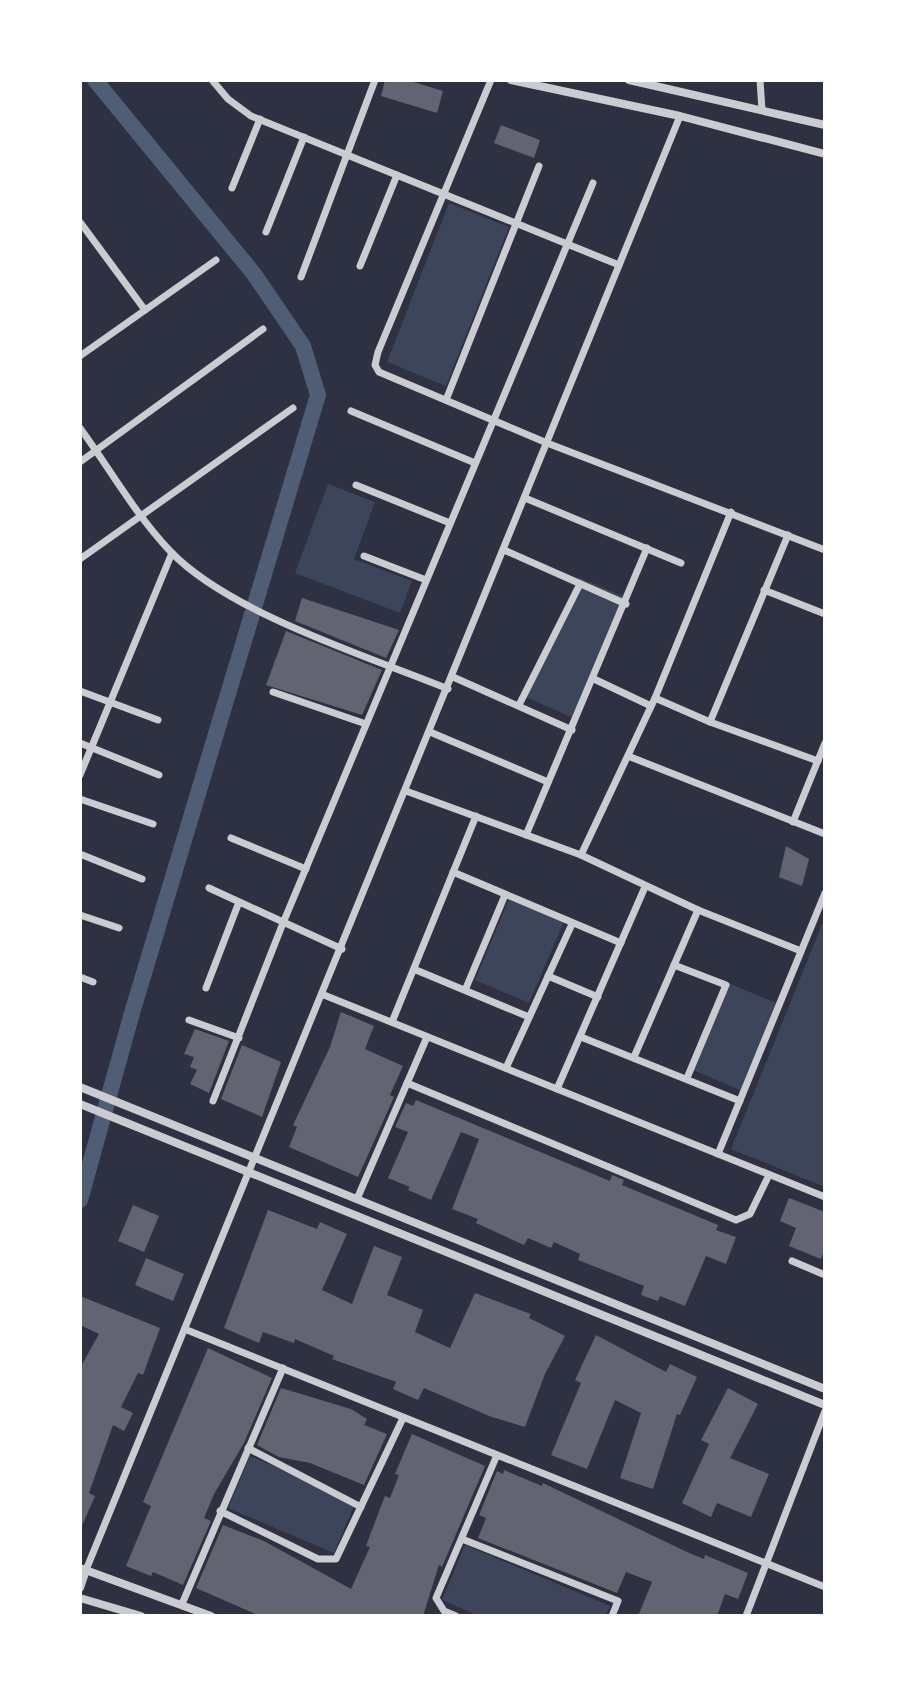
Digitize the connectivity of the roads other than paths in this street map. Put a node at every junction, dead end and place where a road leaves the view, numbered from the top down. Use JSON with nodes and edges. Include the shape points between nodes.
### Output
{"nodes":[{"id":1,"x":212,"y":80,"type":"edge"},
{"id":2,"x":375,"y":80,"type":"edge"},
{"id":3,"x":491,"y":80,"type":"edge"},
{"id":4,"x":511,"y":80,"type":"edge"},
{"id":5,"x":629,"y":80,"type":"edge"},
{"id":6,"x":760,"y":80,"type":"edge"},
{"id":7,"x":762,"y":110,"type":"junction"},
{"id":8,"x":680,"y":116,"type":"junction"},
{"id":9,"x":260,"y":119,"type":"junction"},
{"id":10,"x":825,"y":125,"type":"edge"},
{"id":11,"x":304,"y":137,"type":"junction"},
{"id":12,"x":825,"y":154,"type":"edge"},
{"id":13,"x":349,"y":156,"type":"junction"},
{"id":14,"x":539,"y":166,"type":"dead end"},
{"id":15,"x":397,"y":175,"type":"junction"},
{"id":16,"x":593,"y":183,"type":"dead end"},
{"id":17,"x":232,"y":188,"type":"dead end"},
{"id":18,"x":444,"y":195,"type":"junction"},
{"id":19,"x":80,"y":222,"type":"edge"},
{"id":20,"x":518,"y":222,"type":"junction"},
{"id":21,"x":266,"y":232,"type":"dead end"},
{"id":22,"x":567,"y":244,"type":"junction"},
{"id":23,"x":216,"y":260,"type":"dead end"},
{"id":24,"x":619,"y":265,"type":"junction"},
{"id":25,"x":360,"y":266,"type":"dead end"},
{"id":26,"x":301,"y":277,"type":"dead end"},
{"id":27,"x":145,"y":310,"type":"junction"},
{"id":28,"x":263,"y":329,"type":"dead end"},
{"id":29,"x":80,"y":356,"type":"edge"},
{"id":30,"x":446,"y":400,"type":"junction"},
{"id":31,"x":293,"y":408,"type":"dead end"},
{"id":32,"x":351,"y":411,"type":"dead end"},
{"id":33,"x":493,"y":420,"type":"junction"},
{"id":34,"x":80,"y":428,"type":"edge"},
{"id":35,"x":547,"y":443,"type":"junction"},
{"id":36,"x":96,"y":450,"type":"junction"},
{"id":37,"x":80,"y":462,"type":"edge"},
{"id":38,"x":475,"y":463,"type":"junction"},
{"id":39,"x":356,"y":485,"type":"dead end"},
{"id":40,"x":525,"y":498,"type":"junction"},
{"id":41,"x":731,"y":512,"type":"junction"},
{"id":42,"x":139,"y":515,"type":"junction"},
{"id":43,"x":450,"y":523,"type":"junction"},
{"id":44,"x":788,"y":535,"type":"junction"},
{"id":45,"x":647,"y":548,"type":"junction"},
{"id":46,"x":504,"y":550,"type":"junction"},
{"id":47,"x":825,"y":550,"type":"edge"},
{"id":48,"x":172,"y":553,"type":"junction"},
{"id":49,"x":364,"y":556,"type":"dead end"},
{"id":50,"x":80,"y":559,"type":"edge"},
{"id":51,"x":681,"y":563,"type":"dead end"},
{"id":52,"x":426,"y":580,"type":"junction"},
{"id":53,"x":580,"y":584,"type":"junction"},
{"id":54,"x":764,"y":590,"type":"junction"},
{"id":55,"x":626,"y":604,"type":"junction"},
{"id":56,"x":825,"y":614,"type":"edge"},
{"id":57,"x":391,"y":666,"type":"junction"},
{"id":58,"x":453,"y":677,"type":"junction"},
{"id":59,"x":594,"y":679,"type":"junction"},
{"id":60,"x":448,"y":689,"type":"junction"},
{"id":61,"x":80,"y":691,"type":"edge"},
{"id":62,"x":273,"y":692,"type":"dead end"},
{"id":63,"x":653,"y":702,"type":"junction"},
{"id":64,"x":112,"y":703,"type":"junction"},
{"id":65,"x":519,"y":705,"type":"junction"},
{"id":66,"x":158,"y":720,"type":"dead end"},
{"id":67,"x":710,"y":722,"type":"junction"},
{"id":68,"x":366,"y":724,"type":"junction"},
{"id":69,"x":572,"y":730,"type":"junction"},
{"id":70,"x":430,"y":732,"type":"junction"},
{"id":71,"x":80,"y":743,"type":"edge"},
{"id":72,"x":825,"y":743,"type":"edge"},
{"id":73,"x":91,"y":747,"type":"junction"},
{"id":74,"x":628,"y":756,"type":"junction"},
{"id":75,"x":818,"y":761,"type":"junction"},
{"id":76,"x":80,"y":775,"type":"edge"},
{"id":77,"x":159,"y":775,"type":"dead end"},
{"id":78,"x":548,"y":782,"type":"junction"},
{"id":79,"x":406,"y":791,"type":"junction"},
{"id":80,"x":80,"y":799,"type":"edge"},
{"id":81,"x":476,"y":816,"type":"junction"},
{"id":82,"x":793,"y":822,"type":"junction"},
{"id":83,"x":153,"y":824,"type":"dead end"},
{"id":84,"x":825,"y":834,"type":"edge"},
{"id":85,"x":526,"y":835,"type":"junction"},
{"id":86,"x":231,"y":838,"type":"dead end"},
{"id":87,"x":80,"y":854,"type":"edge"},
{"id":88,"x":581,"y":855,"type":"junction"},
{"id":89,"x":306,"y":869,"type":"junction"},
{"id":90,"x":453,"y":872,"type":"junction"},
{"id":91,"x":142,"y":879,"type":"dead end"},
{"id":92,"x":645,"y":887,"type":"junction"},
{"id":93,"x":209,"y":888,"type":"dead end"},
{"id":94,"x":825,"y":893,"type":"edge"},
{"id":95,"x":505,"y":895,"type":"junction"},
{"id":96,"x":239,"y":902,"type":"junction"},
{"id":97,"x":698,"y":910,"type":"junction"},
{"id":98,"x":80,"y":915,"type":"edge"},
{"id":99,"x":283,"y":923,"type":"junction"},
{"id":100,"x":572,"y":924,"type":"junction"},
{"id":101,"x":119,"y":928,"type":"dead end"},
{"id":102,"x":621,"y":943,"type":"junction"},
{"id":103,"x":342,"y":949,"type":"junction"},
{"id":104,"x":801,"y":951,"type":"junction"},
{"id":105,"x":674,"y":965,"type":"junction"},
{"id":106,"x":416,"y":970,"type":"junction"},
{"id":107,"x":548,"y":976,"type":"junction"},
{"id":108,"x":80,"y":977,"type":"edge"},
{"id":109,"x":93,"y":982,"type":"dead end"},
{"id":110,"x":206,"y":988,"type":"dead end"},
{"id":111,"x":466,"y":988,"type":"junction"},
{"id":112,"x":324,"y":995,"type":"junction"},
{"id":113,"x":598,"y":997,"type":"junction"},
{"id":114,"x":529,"y":1017,"type":"junction"},
{"id":115,"x":189,"y":1020,"type":"dead end"},
{"id":116,"x":392,"y":1022,"type":"junction"},
{"id":117,"x":427,"y":1037,"type":"junction"},
{"id":118,"x":581,"y":1037,"type":"junction"},
{"id":119,"x":239,"y":1038,"type":"junction"},
{"id":120,"x":634,"y":1057,"type":"junction"},
{"id":121,"x":506,"y":1068,"type":"junction"},
{"id":122,"x":687,"y":1078,"type":"junction"},
{"id":123,"x":407,"y":1083,"type":"junction"},
{"id":124,"x":83,"y":1088,"type":"edge"},
{"id":125,"x":557,"y":1089,"type":"junction"},
{"id":126,"x":213,"y":1101,"type":"dead end"},
{"id":127,"x":740,"y":1101,"type":"junction"},
{"id":128,"x":84,"y":1106,"type":"edge"},
{"id":129,"x":718,"y":1154,"type":"junction"},
{"id":130,"x":256,"y":1161,"type":"junction"},
{"id":131,"x":251,"y":1173,"type":"junction"},
{"id":132,"x":769,"y":1175,"type":"junction"},
{"id":133,"x":825,"y":1197,"type":"edge"},
{"id":134,"x":357,"y":1199,"type":"junction"},
{"id":135,"x":792,"y":1261,"type":"dead end"},
{"id":136,"x":825,"y":1275,"type":"edge"},
{"id":137,"x":187,"y":1330,"type":"junction"},
{"id":138,"x":283,"y":1368,"type":"junction"},
{"id":139,"x":825,"y":1389,"type":"edge"},
{"id":140,"x":825,"y":1408,"type":"edge"},
{"id":141,"x":403,"y":1418,"type":"junction"},
{"id":142,"x":248,"y":1448,"type":"junction"},
{"id":143,"x":497,"y":1455,"type":"junction"},
{"id":144,"x":361,"y":1507,"type":"junction"},
{"id":145,"x":220,"y":1511,"type":"junction"},
{"id":146,"x":462,"y":1539,"type":"junction"},
{"id":147,"x":766,"y":1563,"type":"junction"},
{"id":148,"x":83,"y":1569,"type":"edge"},
{"id":149,"x":825,"y":1587,"type":"edge"},
{"id":150,"x":80,"y":1588,"type":"edge"},
{"id":151,"x":80,"y":1598,"type":"edge"},
{"id":152,"x":182,"y":1604,"type":"junction"},
{"id":153,"x":141,"y":1616,"type":"edge"},
{"id":154,"x":211,"y":1616,"type":"edge"},
{"id":155,"x":456,"y":1616,"type":"edge"},
{"id":156,"x":612,"y":1616,"type":"edge"},
{"id":157,"x":746,"y":1616,"type":"edge"}],
"edges":[{"from":1,"to":9,"type":"street","via":[[228,99]]},
{"from":2,"to":13,"type":"street"},
{"from":3,"to":18,"type":"street"},
{"from":4,"to":8,"type":"street"},
{"from":5,"to":7,"type":"street"},
{"from":6,"to":7,"type":"street"},
{"from":7,"to":10,"type":"street"},
{"from":8,"to":12,"type":"street"},
{"from":8,"to":24,"type":"street"},
{"from":9,"to":11,"type":"street"},
{"from":9,"to":17,"type":"street"},
{"from":11,"to":13,"type":"street"},
{"from":11,"to":21,"type":"street"},
{"from":13,"to":15,"type":"street"},
{"from":13,"to":26,"type":"street"},
{"from":14,"to":20,"type":"street"},
{"from":15,"to":18,"type":"street"},
{"from":15,"to":25,"type":"street"},
{"from":16,"to":22,"type":"street"},
{"from":18,"to":20,"type":"street"},
{"from":18,"to":30,"type":"street","via":[[375,365],[388,378]]},
{"from":19,"to":27,"type":"street"},
{"from":20,"to":22,"type":"street"},
{"from":20,"to":30,"type":"street"},
{"from":22,"to":24,"type":"street"},
{"from":22,"to":33,"type":"street"},
{"from":23,"to":27,"type":"street"},
{"from":24,"to":35,"type":"street"},
{"from":27,"to":29,"type":"street"},
{"from":28,"to":36,"type":"street"},
{"from":30,"to":33,"type":"street"},
{"from":31,"to":42,"type":"street"},
{"from":32,"to":38,"type":"street"},
{"from":33,"to":35,"type":"street"},
{"from":33,"to":38,"type":"street"},
{"from":34,"to":36,"type":"street"},
{"from":35,"to":40,"type":"street"},
{"from":35,"to":41,"type":"street"},
{"from":36,"to":37,"type":"street"},
{"from":36,"to":42,"type":"street"},
{"from":38,"to":43,"type":"street"},
{"from":39,"to":43,"type":"street"},
{"from":40,"to":45,"type":"street"},
{"from":40,"to":46,"type":"street"},
{"from":41,"to":44,"type":"street"},
{"from":41,"to":63,"type":"street"},
{"from":42,"to":48,"type":"street"},
{"from":42,"to":50,"type":"street"},
{"from":43,"to":52,"type":"street"},
{"from":44,"to":47,"type":"street"},
{"from":44,"to":54,"type":"street"},
{"from":45,"to":51,"type":"street"},
{"from":45,"to":55,"type":"street"},
{"from":46,"to":53,"type":"street"},
{"from":46,"to":58,"type":"street"},
{"from":48,"to":57,"type":"street","via":[[235,599]]},
{"from":48,"to":64,"type":"street"},
{"from":49,"to":52,"type":"street"},
{"from":52,"to":57,"type":"street"},
{"from":53,"to":55,"type":"street"},
{"from":53,"to":65,"type":"street"},
{"from":54,"to":56,"type":"street"},
{"from":54,"to":67,"type":"street"},
{"from":55,"to":59,"type":"street"},
{"from":57,"to":60,"type":"street"},
{"from":57,"to":68,"type":"street"},
{"from":58,"to":60,"type":"street"},
{"from":58,"to":65,"type":"street"},
{"from":59,"to":63,"type":"street"},
{"from":59,"to":69,"type":"street"},
{"from":60,"to":70,"type":"street"},
{"from":61,"to":64,"type":"street"},
{"from":62,"to":68,"type":"street"},
{"from":63,"to":67,"type":"street"},
{"from":63,"to":74,"type":"street"},
{"from":64,"to":66,"type":"street"},
{"from":64,"to":73,"type":"street"},
{"from":65,"to":69,"type":"street"},
{"from":67,"to":75,"type":"street"},
{"from":68,"to":89,"type":"street"},
{"from":69,"to":78,"type":"street"},
{"from":70,"to":78,"type":"street"},
{"from":70,"to":79,"type":"street"},
{"from":71,"to":73,"type":"street"},
{"from":72,"to":75,"type":"street"},
{"from":73,"to":76,"type":"street"},
{"from":73,"to":77,"type":"street"},
{"from":74,"to":82,"type":"street"},
{"from":74,"to":88,"type":"street"},
{"from":75,"to":82,"type":"street"},
{"from":78,"to":85,"type":"street"},
{"from":79,"to":81,"type":"street"},
{"from":79,"to":103,"type":"street"},
{"from":80,"to":83,"type":"street"},
{"from":81,"to":85,"type":"street"},
{"from":81,"to":90,"type":"street"},
{"from":82,"to":84,"type":"street"},
{"from":85,"to":88,"type":"street"},
{"from":86,"to":89,"type":"street"},
{"from":87,"to":91,"type":"street"},
{"from":88,"to":92,"type":"street"},
{"from":89,"to":99,"type":"street"},
{"from":90,"to":95,"type":"street"},
{"from":90,"to":106,"type":"street"},
{"from":92,"to":97,"type":"street"},
{"from":92,"to":102,"type":"street"},
{"from":93,"to":96,"type":"street"},
{"from":94,"to":104,"type":"street"},
{"from":95,"to":100,"type":"street"},
{"from":95,"to":111,"type":"street"},
{"from":96,"to":99,"type":"street"},
{"from":96,"to":110,"type":"street"},
{"from":97,"to":104,"type":"street"},
{"from":97,"to":105,"type":"street"},
{"from":98,"to":101,"type":"street"},
{"from":99,"to":103,"type":"street"},
{"from":99,"to":119,"type":"street"},
{"from":100,"to":102,"type":"street"},
{"from":100,"to":107,"type":"street"},
{"from":102,"to":113,"type":"street"},
{"from":103,"to":112,"type":"street"},
{"from":104,"to":127,"type":"street"},
{"from":105,"to":120,"type":"street"},
{"from":105,"to":122,"type":"street","via":[[726,985]]},
{"from":106,"to":111,"type":"street"},
{"from":106,"to":116,"type":"street"},
{"from":107,"to":113,"type":"street"},
{"from":107,"to":114,"type":"street"},
{"from":108,"to":109,"type":"street"},
{"from":111,"to":114,"type":"street"},
{"from":112,"to":116,"type":"street"},
{"from":112,"to":130,"type":"street"},
{"from":113,"to":118,"type":"street"},
{"from":114,"to":121,"type":"street"},
{"from":115,"to":119,"type":"street"},
{"from":116,"to":117,"type":"street"},
{"from":117,"to":121,"type":"street"},
{"from":117,"to":123,"type":"street"},
{"from":118,"to":120,"type":"street"},
{"from":118,"to":125,"type":"street"},
{"from":119,"to":126,"type":"street"},
{"from":120,"to":122,"type":"street"},
{"from":121,"to":125,"type":"street"},
{"from":122,"to":127,"type":"street"},
{"from":123,"to":132,"type":"street","via":[[736,1220],[755,1209]]},
{"from":123,"to":134,"type":"street"},
{"from":124,"to":130,"type":"street"},
{"from":125,"to":129,"type":"street"},
{"from":127,"to":129,"type":"street"},
{"from":128,"to":131,"type":"street"},
{"from":129,"to":132,"type":"street"},
{"from":130,"to":131,"type":"street"},
{"from":130,"to":134,"type":"street"},
{"from":131,"to":137,"type":"street"},
{"from":131,"to":140,"type":"street"},
{"from":132,"to":133,"type":"street"},
{"from":134,"to":139,"type":"street"},
{"from":135,"to":136,"type":"street"},
{"from":137,"to":138,"type":"street"},
{"from":137,"to":148,"type":"street"},
{"from":138,"to":141,"type":"street"},
{"from":138,"to":142,"type":"street"},
{"from":140,"to":147,"type":"street"},
{"from":141,"to":143,"type":"street"},
{"from":141,"to":144,"type":"street"},
{"from":142,"to":144,"type":"street"},
{"from":142,"to":145,"type":"street"},
{"from":143,"to":146,"type":"street"},
{"from":143,"to":147,"type":"street"},
{"from":144,"to":145,"type":"street","via":[[342,1553],[327,1561]]},
{"from":145,"to":152,"type":"street"},
{"from":146,"to":155,"type":"street","via":[[436,1598],[444,1611]]},
{"from":146,"to":156,"type":"street","via":[[618,1601]]},
{"from":147,"to":149,"type":"street"},
{"from":147,"to":157,"type":"street"},
{"from":148,"to":150,"type":"street"},
{"from":148,"to":152,"type":"street"},
{"from":151,"to":153,"type":"street"},
{"from":152,"to":154,"type":"street"}]}
